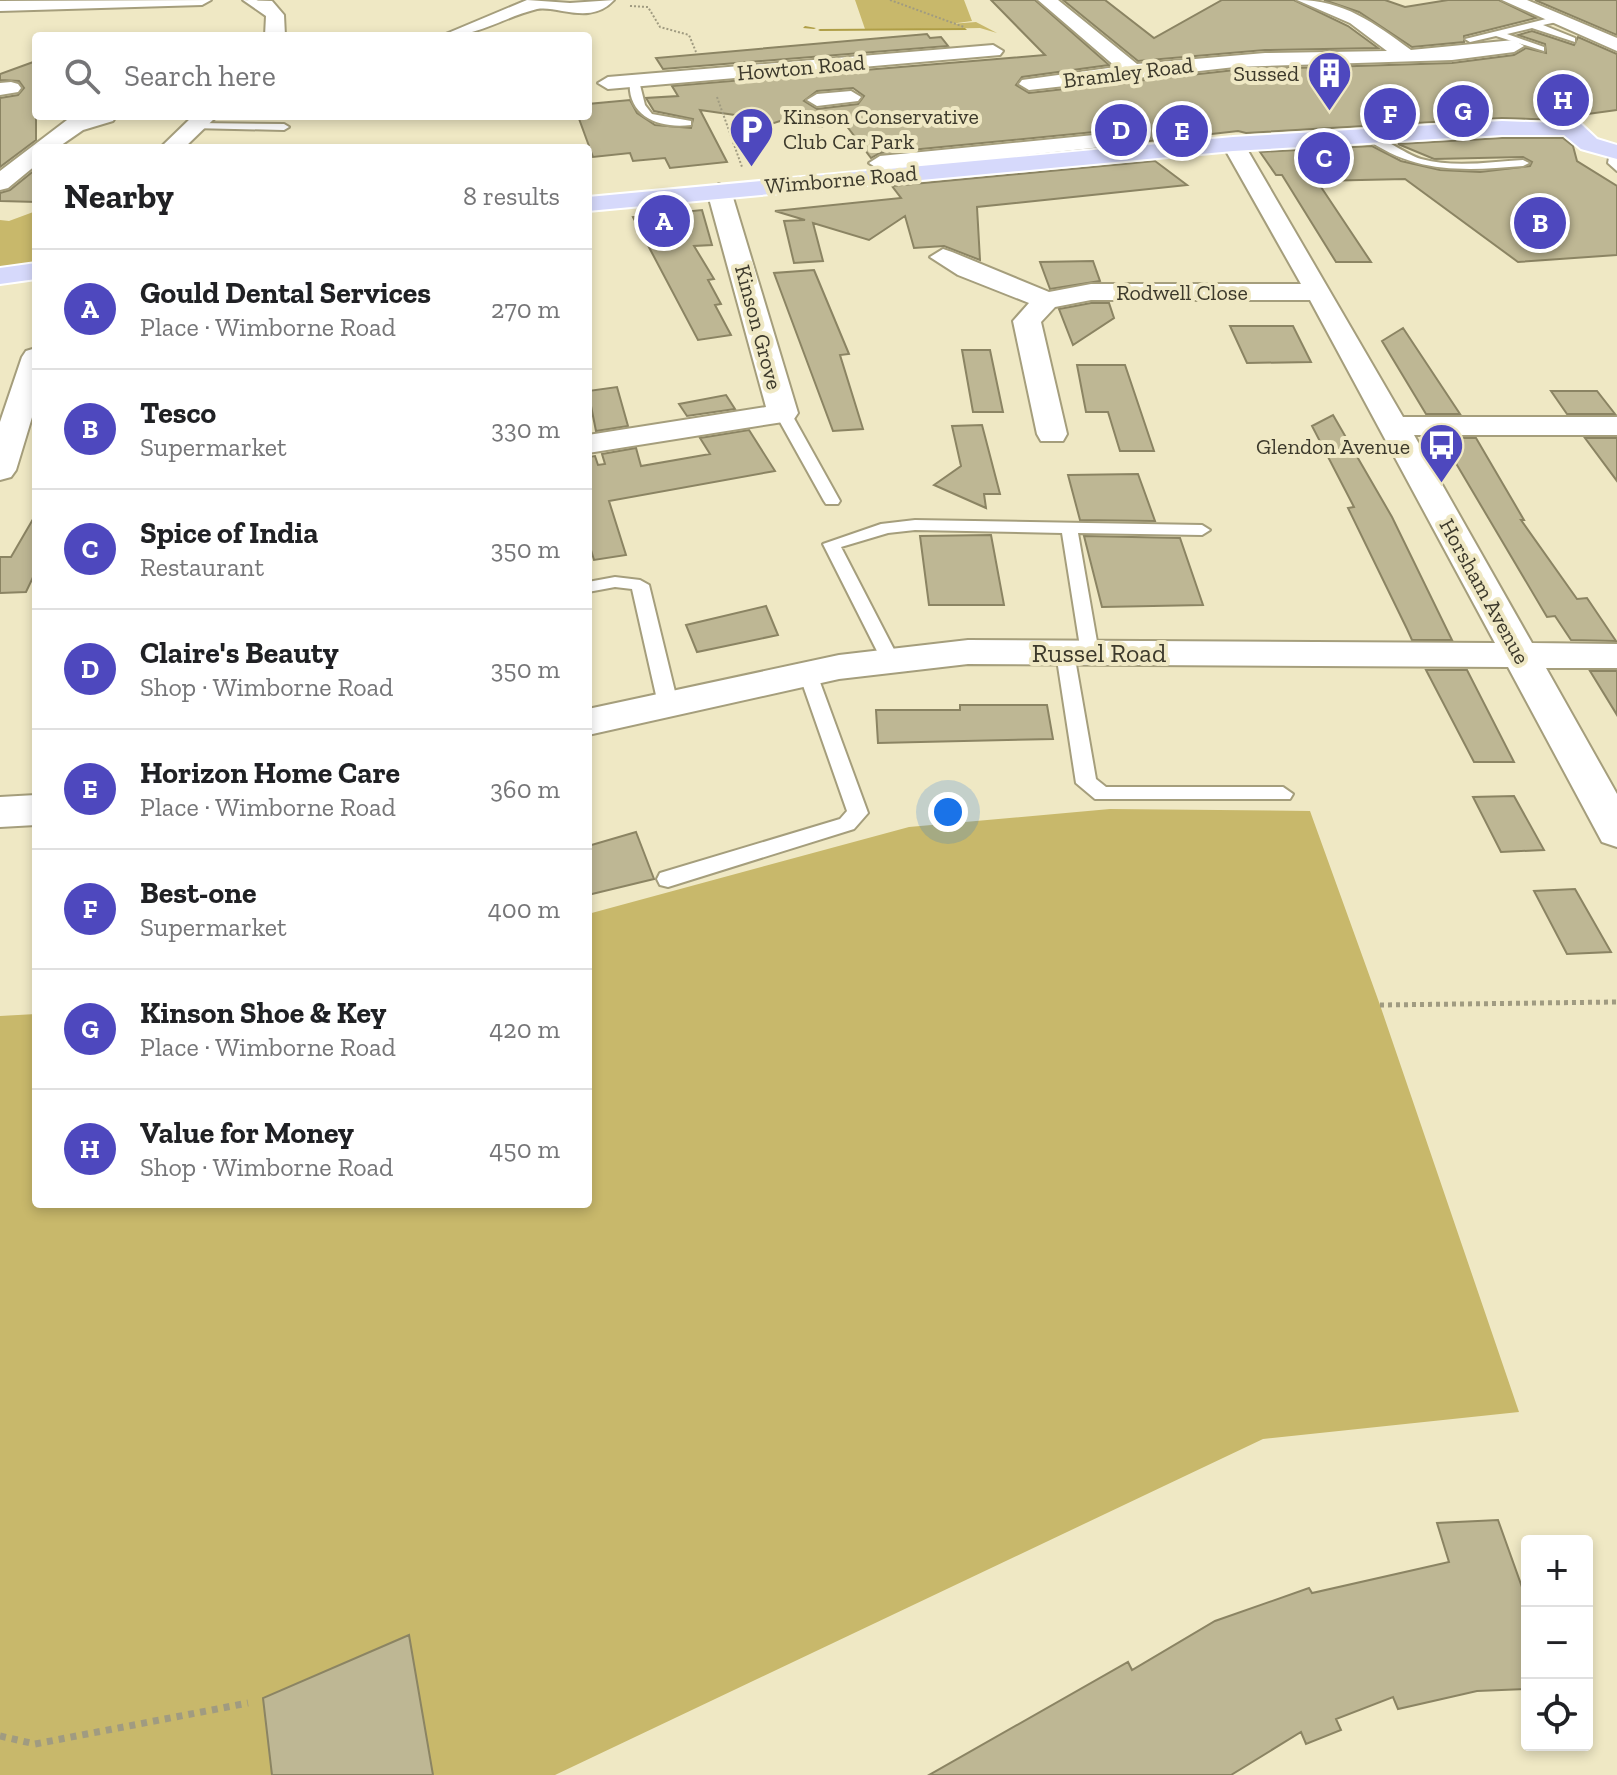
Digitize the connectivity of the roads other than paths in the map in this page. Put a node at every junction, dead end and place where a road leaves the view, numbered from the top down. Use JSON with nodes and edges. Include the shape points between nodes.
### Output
{"nodes":[{"id":1,"x":183,"y":0,"type":"edge"},
{"id":2,"x":202,"y":0,"type":"edge"},
{"id":3,"x":252,"y":0,"type":"edge"},
{"id":4,"x":605,"y":0,"type":"edge"},
{"id":5,"x":1047,"y":0,"type":"edge"},
{"id":6,"x":1306,"y":0,"type":"edge"},
{"id":7,"x":1511,"y":0,"type":"edge"},
{"id":8,"x":538,"y":1,"type":"edge"},
{"id":9,"x":0,"y":6,"type":"edge"},
{"id":10,"x":1558,"y":19,"type":"junction"},
{"id":11,"x":1534,"y":25,"type":"junction"},
{"id":12,"x":971,"y":30,"type":"road end"},
{"id":13,"x":275,"y":32,"type":"edge"},
{"id":14,"x":461,"y":32,"type":"edge"},
{"id":15,"x":1470,"y":39,"type":"dead end"},
{"id":16,"x":1506,"y":40,"type":"junction"},
{"id":17,"x":1572,"y":40,"type":"dead end"},
{"id":18,"x":1617,"y":45,"type":"edge"},
{"id":19,"x":1541,"y":49,"type":"dead end"},
{"id":20,"x":993,"y":51,"type":"junction"},
{"id":21,"x":1407,"y":57,"type":"junction"},
{"id":22,"x":813,"y":67,"type":"junction"},
{"id":23,"x":1133,"y":71,"type":"junction"},
{"id":24,"x":634,"y":81,"type":"junction"},
{"id":25,"x":608,"y":83,"type":"dead end"},
{"id":26,"x":1029,"y":84,"type":"junction"},
{"id":27,"x":834,"y":99,"type":"dead end"},
{"id":28,"x":1051,"y":103,"type":"dead end"},
{"id":29,"x":92,"y":120,"type":"edge"},
{"id":30,"x":200,"y":121,"type":"edge"},
{"id":31,"x":1074,"y":122,"type":"dead end"},
{"id":32,"x":687,"y":123,"type":"dead end"},
{"id":33,"x":284,"y":127,"type":"dead end"},
{"id":34,"x":1368,"y":135,"type":"junction"},
{"id":35,"x":49,"y":144,"type":"edge"},
{"id":36,"x":175,"y":144,"type":"edge"},
{"id":37,"x":1233,"y":144,"type":"junction"},
{"id":38,"x":1101,"y":148,"type":"junction"},
{"id":39,"x":1617,"y":152,"type":"edge"},
{"id":40,"x":32,"y":157,"type":"edge"},
{"id":41,"x":880,"y":163,"type":"dead end"},
{"id":42,"x":1523,"y":163,"type":"dead end"},
{"id":43,"x":1617,"y":168,"type":"edge"},
{"id":44,"x":0,"y":183,"type":"edge"},
{"id":45,"x":719,"y":191,"type":"junction"},
{"id":46,"x":592,"y":204,"type":"edge"},
{"id":47,"x":943,"y":257,"type":"dead end"},
{"id":48,"x":32,"y":272,"type":"edge"},
{"id":49,"x":0,"y":276,"type":"edge"},
{"id":50,"x":1319,"y":292,"type":"junction"},
{"id":51,"x":1046,"y":301,"type":"junction"},
{"id":52,"x":32,"y":370,"type":"edge"},
{"id":53,"x":783,"y":413,"type":"junction"},
{"id":54,"x":1394,"y":426,"type":"junction"},
{"id":55,"x":1617,"y":426,"type":"edge"},
{"id":56,"x":1052,"y":434,"type":"dead end"},
{"id":57,"x":592,"y":443,"type":"edge"},
{"id":58,"x":0,"y":470,"type":"edge"},
{"id":59,"x":832,"y":501,"type":"dead end"},
{"id":60,"x":1069,"y":527,"type":"junction"},
{"id":61,"x":1202,"y":530,"type":"dead end"},
{"id":62,"x":592,"y":586,"type":"edge"},
{"id":63,"x":1077,"y":653,"type":"junction"},
{"id":64,"x":1520,"y":656,"type":"junction"},
{"id":65,"x":1617,"y":656,"type":"edge"},
{"id":66,"x":891,"y":661,"type":"junction"},
{"id":67,"x":808,"y":674,"type":"junction"},
{"id":68,"x":668,"y":704,"type":"junction"},
{"id":69,"x":592,"y":721,"type":"edge"},
{"id":70,"x":1283,"y":794,"type":"dead end"},
{"id":71,"x":32,"y":810,"type":"edge"},
{"id":72,"x":0,"y":812,"type":"edge"},
{"id":73,"x":1617,"y":831,"type":"edge"},
{"id":74,"x":668,"y":879,"type":"dead end"}],
"edges":[{"from":1,"to":2,"type":"street"},
{"from":1,"to":9,"type":"street"},
{"from":3,"to":13,"type":"street","via":[[275,15]]},
{"from":4,"to":8,"type":"street","via":[[568,9]]},
{"from":5,"to":23,"type":"street"},
{"from":6,"to":21,"type":"street","via":[[1357,19]]},
{"from":7,"to":10,"type":"street"},
{"from":8,"to":14,"type":"street"},
{"from":10,"to":11,"type":"lane"},
{"from":10,"to":18,"type":"street"},
{"from":11,"to":16,"type":"lane"},
{"from":11,"to":17,"type":"lane"},
{"from":12,"to":20,"type":"street"},
{"from":15,"to":16,"type":"lane"},
{"from":16,"to":19,"type":"lane"},
{"from":16,"to":21,"type":"street","name":"Bramley Road","via":[[1458,55]]},
{"from":20,"to":22,"type":"street","name":"Howton Road"},
{"from":20,"to":26,"type":"street"},
{"from":21,"to":23,"type":"street","name":"Bramley Road","via":[[1267,59]]},
{"from":22,"to":24,"type":"street","name":"Howton Road"},
{"from":22,"to":27,"type":"street"},
{"from":23,"to":26,"type":"street","name":"Bramley Road"},
{"from":24,"to":25,"type":"street","name":"Howton Road"},
{"from":24,"to":32,"type":"lane","via":[[644,117]]},
{"from":26,"to":28,"type":"street"},
{"from":29,"to":35,"type":"street"},
{"from":30,"to":33,"type":"lane"},
{"from":30,"to":36,"type":"street"},
{"from":31,"to":38,"type":"street"},
{"from":34,"to":37,"type":"main road","name":"Wimborne Road"},
{"from":34,"to":39,"type":"main road","name":"Wimborne Road","via":[[1582,125],[1580,139]]},
{"from":34,"to":42,"type":"lane","via":[[1391,154],[1420,163]]},
{"from":37,"to":38,"type":"main road","name":"Wimborne Road"},
{"from":37,"to":50,"type":"street","name":"Horsham Avenue"},
{"from":38,"to":41,"type":"street","name":"Wimborne Road"},
{"from":38,"to":45,"type":"main road","name":"Wimborne Road"},
{"from":39,"to":43,"type":"lane"},
{"from":40,"to":44,"type":"street"},
{"from":45,"to":46,"type":"main road","name":"Wimborne Road"},
{"from":45,"to":53,"type":"street","name":"Kinson Grove"},
{"from":47,"to":51,"type":"street","via":[[963,270],[1000,279]]},
{"from":48,"to":49,"type":"main road"},
{"from":50,"to":51,"type":"street","name":"Rodwell Close","via":[[1091,292]]},
{"from":50,"to":54,"type":"street","name":"Horsham Avenue"},
{"from":51,"to":56,"type":"street","via":[[1027,321]]},
{"from":52,"to":58,"type":"street"},
{"from":53,"to":57,"type":"street","name":"Kinson Grove"},
{"from":53,"to":59,"type":"lane"},
{"from":54,"to":55,"type":"street"},
{"from":54,"to":64,"type":"street","name":"Horsham Avenue"},
{"from":60,"to":61,"type":"lane"},
{"from":60,"to":63,"type":"lane"},
{"from":60,"to":66,"type":"lane","via":[[915,525],[831,544]]},
{"from":62,"to":68,"type":"lane","via":[[640,585]]},
{"from":63,"to":64,"type":"street","name":"Russel Road"},
{"from":63,"to":66,"type":"street","name":"Russel Road","via":[[968,652]]},
{"from":63,"to":70,"type":"lane","via":[[1086,783],[1102,794]]},
{"from":64,"to":65,"type":"street","name":"Russel Road"},
{"from":64,"to":73,"type":"street","name":"Horsham Avenue"},
{"from":66,"to":67,"type":"street","name":"Russel Road"},
{"from":67,"to":68,"type":"street","name":"Russel Road"},
{"from":67,"to":74,"type":"lane","via":[[858,813],[847,824]]},
{"from":68,"to":69,"type":"street","name":"Russel Road"},
{"from":71,"to":72,"type":"street"}]}
